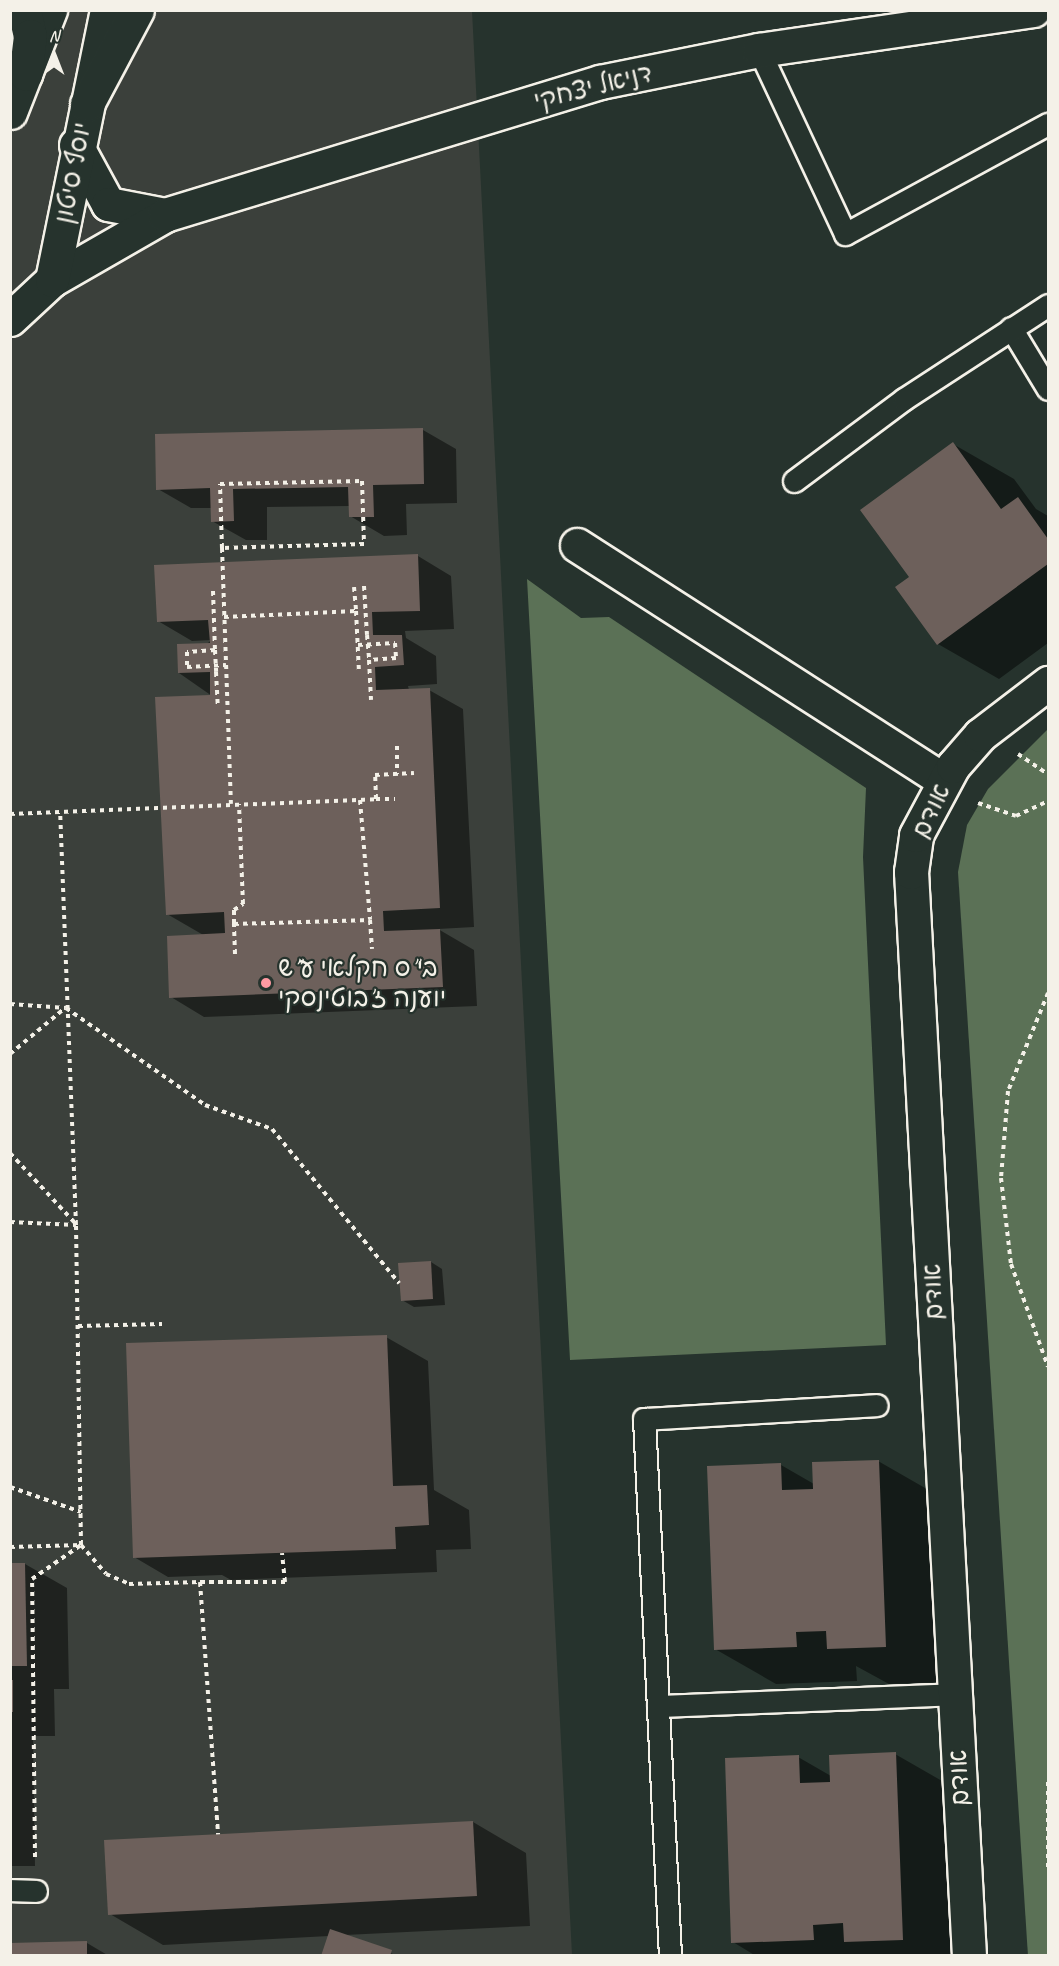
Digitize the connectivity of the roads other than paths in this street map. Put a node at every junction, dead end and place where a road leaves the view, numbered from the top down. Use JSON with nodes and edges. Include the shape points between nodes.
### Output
{"nodes":[{"id":1,"x":24,"y":10,"type":"edge"},
{"id":2,"x":50,"y":10,"type":"edge"},
{"id":3,"x":107,"y":10,"type":"edge"},
{"id":4,"x":137,"y":10,"type":"edge"},
{"id":5,"x":1033,"y":10,"type":"edge"},
{"id":6,"x":759,"y":50,"type":"junction"},
{"id":7,"x":25,"y":74,"type":"junction"},
{"id":8,"x":87,"y":104,"type":"junction"},
{"id":9,"x":10,"y":112,"type":"edge"},
{"id":10,"x":1048,"y":124,"type":"edge"},
{"id":11,"x":76,"y":145,"type":"junction"},
{"id":12,"x":165,"y":215,"type":"junction"},
{"id":13,"x":52,"y":280,"type":"junction"},
{"id":14,"x":1048,"y":305,"type":"edge"},
{"id":15,"x":10,"y":319,"type":"edge"},
{"id":16,"x":1011,"y":328,"type":"junction"},
{"id":17,"x":1048,"y":389,"type":"edge"},
{"id":18,"x":794,"y":481,"type":"dead end"},
{"id":19,"x":577,"y":545,"type":"dead end"},
{"id":20,"x":1048,"y":683,"type":"edge"},
{"id":21,"x":944,"y":781,"type":"junction"},
{"id":22,"x":877,"y":1405,"type":"dead end"},
{"id":23,"x":955,"y":1694,"type":"junction"},
{"id":24,"x":658,"y":1706,"type":"junction"},
{"id":25,"x":10,"y":1890,"type":"edge"},
{"id":26,"x":36,"y":1891,"type":"road end"},
{"id":27,"x":670,"y":1956,"type":"edge"},
{"id":28,"x":969,"y":1956,"type":"edge"}],
"edges":[{"from":1,"to":7,"type":"street","via":[[30,36]]},
{"from":2,"to":7,"type":"street"},
{"from":3,"to":8,"type":"street","name":"יוסף סיטון"},
{"from":4,"to":8,"type":"street"},
{"from":5,"to":6,"type":"street","name":"דניאל יצחקי"},
{"from":6,"to":10,"type":"lane","via":[[845,234]]},
{"from":6,"to":12,"type":"street","name":"דניאל יצחקי","via":[[600,82]]},
{"from":7,"to":9,"type":"street"},
{"from":8,"to":11,"type":"street","name":"יוסף סיטון"},
{"from":11,"to":12,"type":"street","name":"דניאל יצחקי","via":[[108,204]]},
{"from":11,"to":13,"type":"street","name":"יוסף סיטון"},
{"from":12,"to":13,"type":"street","name":"דניאל יצחקי"},
{"from":13,"to":15,"type":"street"},
{"from":14,"to":16,"type":"lane"},
{"from":16,"to":17,"type":"lane"},
{"from":16,"to":18,"type":"lane"},
{"from":19,"to":21,"type":"street"},
{"from":20,"to":21,"type":"street","name":"אודם","via":[[980,735]]},
{"from":21,"to":23,"type":"street","name":"אודם","via":[[916,835],[911,872]]},
{"from":22,"to":24,"type":"lane","via":[[644,1419]]},
{"from":23,"to":24,"type":"lane"},
{"from":23,"to":28,"type":"street","name":"אודם"},
{"from":24,"to":27,"type":"lane"},
{"from":25,"to":26,"type":"lane"}]}
